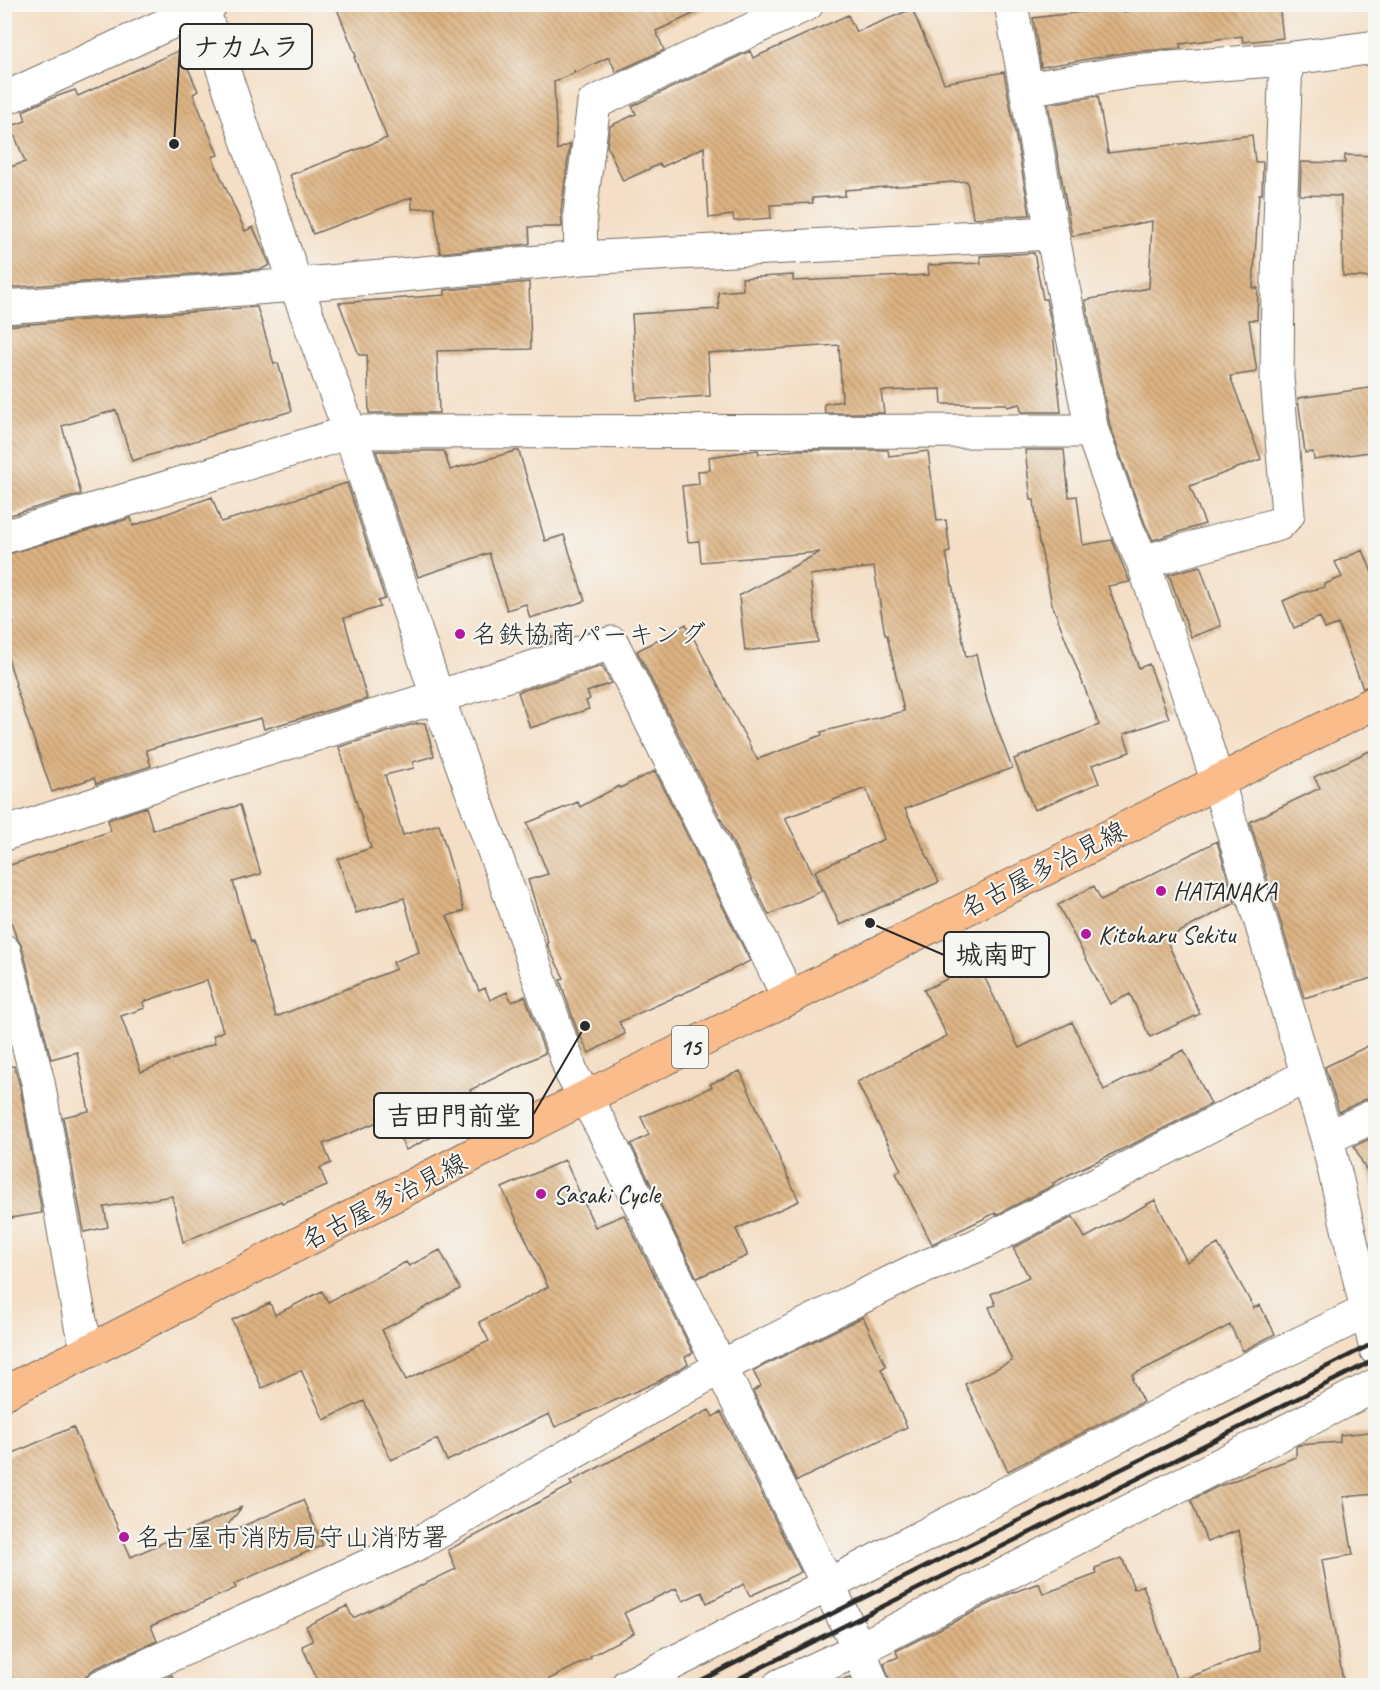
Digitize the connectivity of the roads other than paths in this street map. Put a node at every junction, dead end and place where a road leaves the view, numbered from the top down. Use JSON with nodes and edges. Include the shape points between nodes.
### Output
{"nodes":[{"id":1,"x":807,"y":4,"type":"edge"},
{"id":2,"x":1011,"y":4,"type":"edge"},
{"id":3,"x":205,"y":6,"type":"edge"},
{"id":4,"x":1376,"y":47,"type":"edge"},
{"id":5,"x":1286,"y":59,"type":"junction"},
{"id":6,"x":1026,"y":89,"type":"junction"},
{"id":7,"x":4,"y":99,"type":"edge"},
{"id":8,"x":1052,"y":233,"type":"junction"},
{"id":9,"x":581,"y":258,"type":"junction"},
{"id":10,"x":296,"y":285,"type":"junction"},
{"id":11,"x":4,"y":307,"type":"edge"},
{"id":12,"x":350,"y":432,"type":"junction"},
{"id":13,"x":1092,"y":432,"type":"junction"},
{"id":14,"x":4,"y":537,"type":"edge"},
{"id":15,"x":1143,"y":562,"type":"junction"},
{"id":16,"x":437,"y":696,"type":"junction"},
{"id":17,"x":1376,"y":702,"type":"edge"},
{"id":18,"x":1218,"y":781,"type":"junction"},
{"id":19,"x":4,"y":834,"type":"edge"},
{"id":20,"x":4,"y":951,"type":"edge"},
{"id":21,"x":789,"y":998,"type":"junction"},
{"id":22,"x":1308,"y":1075,"type":"junction"},
{"id":23,"x":586,"y":1097,"type":"junction"},
{"id":24,"x":1376,"y":1115,"type":"edge"},
{"id":25,"x":1327,"y":1138,"type":"junction"},
{"id":26,"x":1371,"y":1309,"type":"edge"},
{"id":27,"x":1376,"y":1349,"type":"edge"},
{"id":28,"x":90,"y":1352,"type":"junction"},
{"id":29,"x":720,"y":1367,"type":"junction"},
{"id":30,"x":1376,"y":1385,"type":"edge"},
{"id":31,"x":4,"y":1393,"type":"edge"},
{"id":32,"x":828,"y":1585,"type":"junction"},
{"id":33,"x":859,"y":1649,"type":"junction"},
{"id":34,"x":102,"y":1686,"type":"edge"},
{"id":35,"x":627,"y":1686,"type":"edge"},
{"id":36,"x":779,"y":1686,"type":"edge"},
{"id":37,"x":873,"y":1686,"type":"edge"}],
"edges":[{"from":1,"to":9,"type":"street","via":[[594,103],[580,213]]},
{"from":2,"to":6,"type":"street"},
{"from":3,"to":7,"type":"street"},
{"from":3,"to":10,"type":"street"},
{"from":4,"to":5,"type":"street"},
{"from":5,"to":6,"type":"street","via":[[1133,71]]},
{"from":5,"to":15,"type":"street","via":[[1276,377],[1288,514],[1279,524]]},
{"from":6,"to":8,"type":"street"},
{"from":8,"to":9,"type":"street"},
{"from":8,"to":13,"type":"street"},
{"from":9,"to":10,"type":"street"},
{"from":10,"to":11,"type":"street"},
{"from":10,"to":12,"type":"street"},
{"from":12,"to":13,"type":"street"},
{"from":12,"to":14,"type":"street"},
{"from":12,"to":16,"type":"street"},
{"from":13,"to":15,"type":"street"},
{"from":15,"to":18,"type":"street"},
{"from":16,"to":19,"type":"street"},
{"from":16,"to":21,"type":"street","via":[[612,643]]},
{"from":16,"to":23,"type":"street","via":[[572,1074]]},
{"from":17,"to":18,"type":"main road","name":"名古屋多治見線","number":"15"},
{"from":18,"to":21,"type":"main road","name":"名古屋多治見線","number":"15"},
{"from":18,"to":22,"type":"street"},
{"from":20,"to":28,"type":"street","via":[[38,1082],[81,1326]]},
{"from":21,"to":23,"type":"main road","name":"名古屋多治見線","number":"15"},
{"from":22,"to":25,"type":"street"},
{"from":22,"to":29,"type":"street","via":[[976,1246],[912,1272]]},
{"from":23,"to":28,"type":"main road","name":"名古屋多治見線","number":"15"},
{"from":23,"to":29,"type":"street"},
{"from":24,"to":25,"type":"street"},
{"from":25,"to":26,"type":"street"},
{"from":26,"to":27,"type":"street"},
{"from":26,"to":32,"type":"street"},
{"from":28,"to":31,"type":"main road","name":"名古屋多治見線","number":"15"},
{"from":29,"to":32,"type":"street"},
{"from":29,"to":34,"type":"street","via":[[421,1542]]},
{"from":30,"to":33,"type":"street"},
{"from":32,"to":33,"type":"street"},
{"from":32,"to":35,"type":"street"},
{"from":33,"to":36,"type":"street"},
{"from":33,"to":37,"type":"street"}]}
